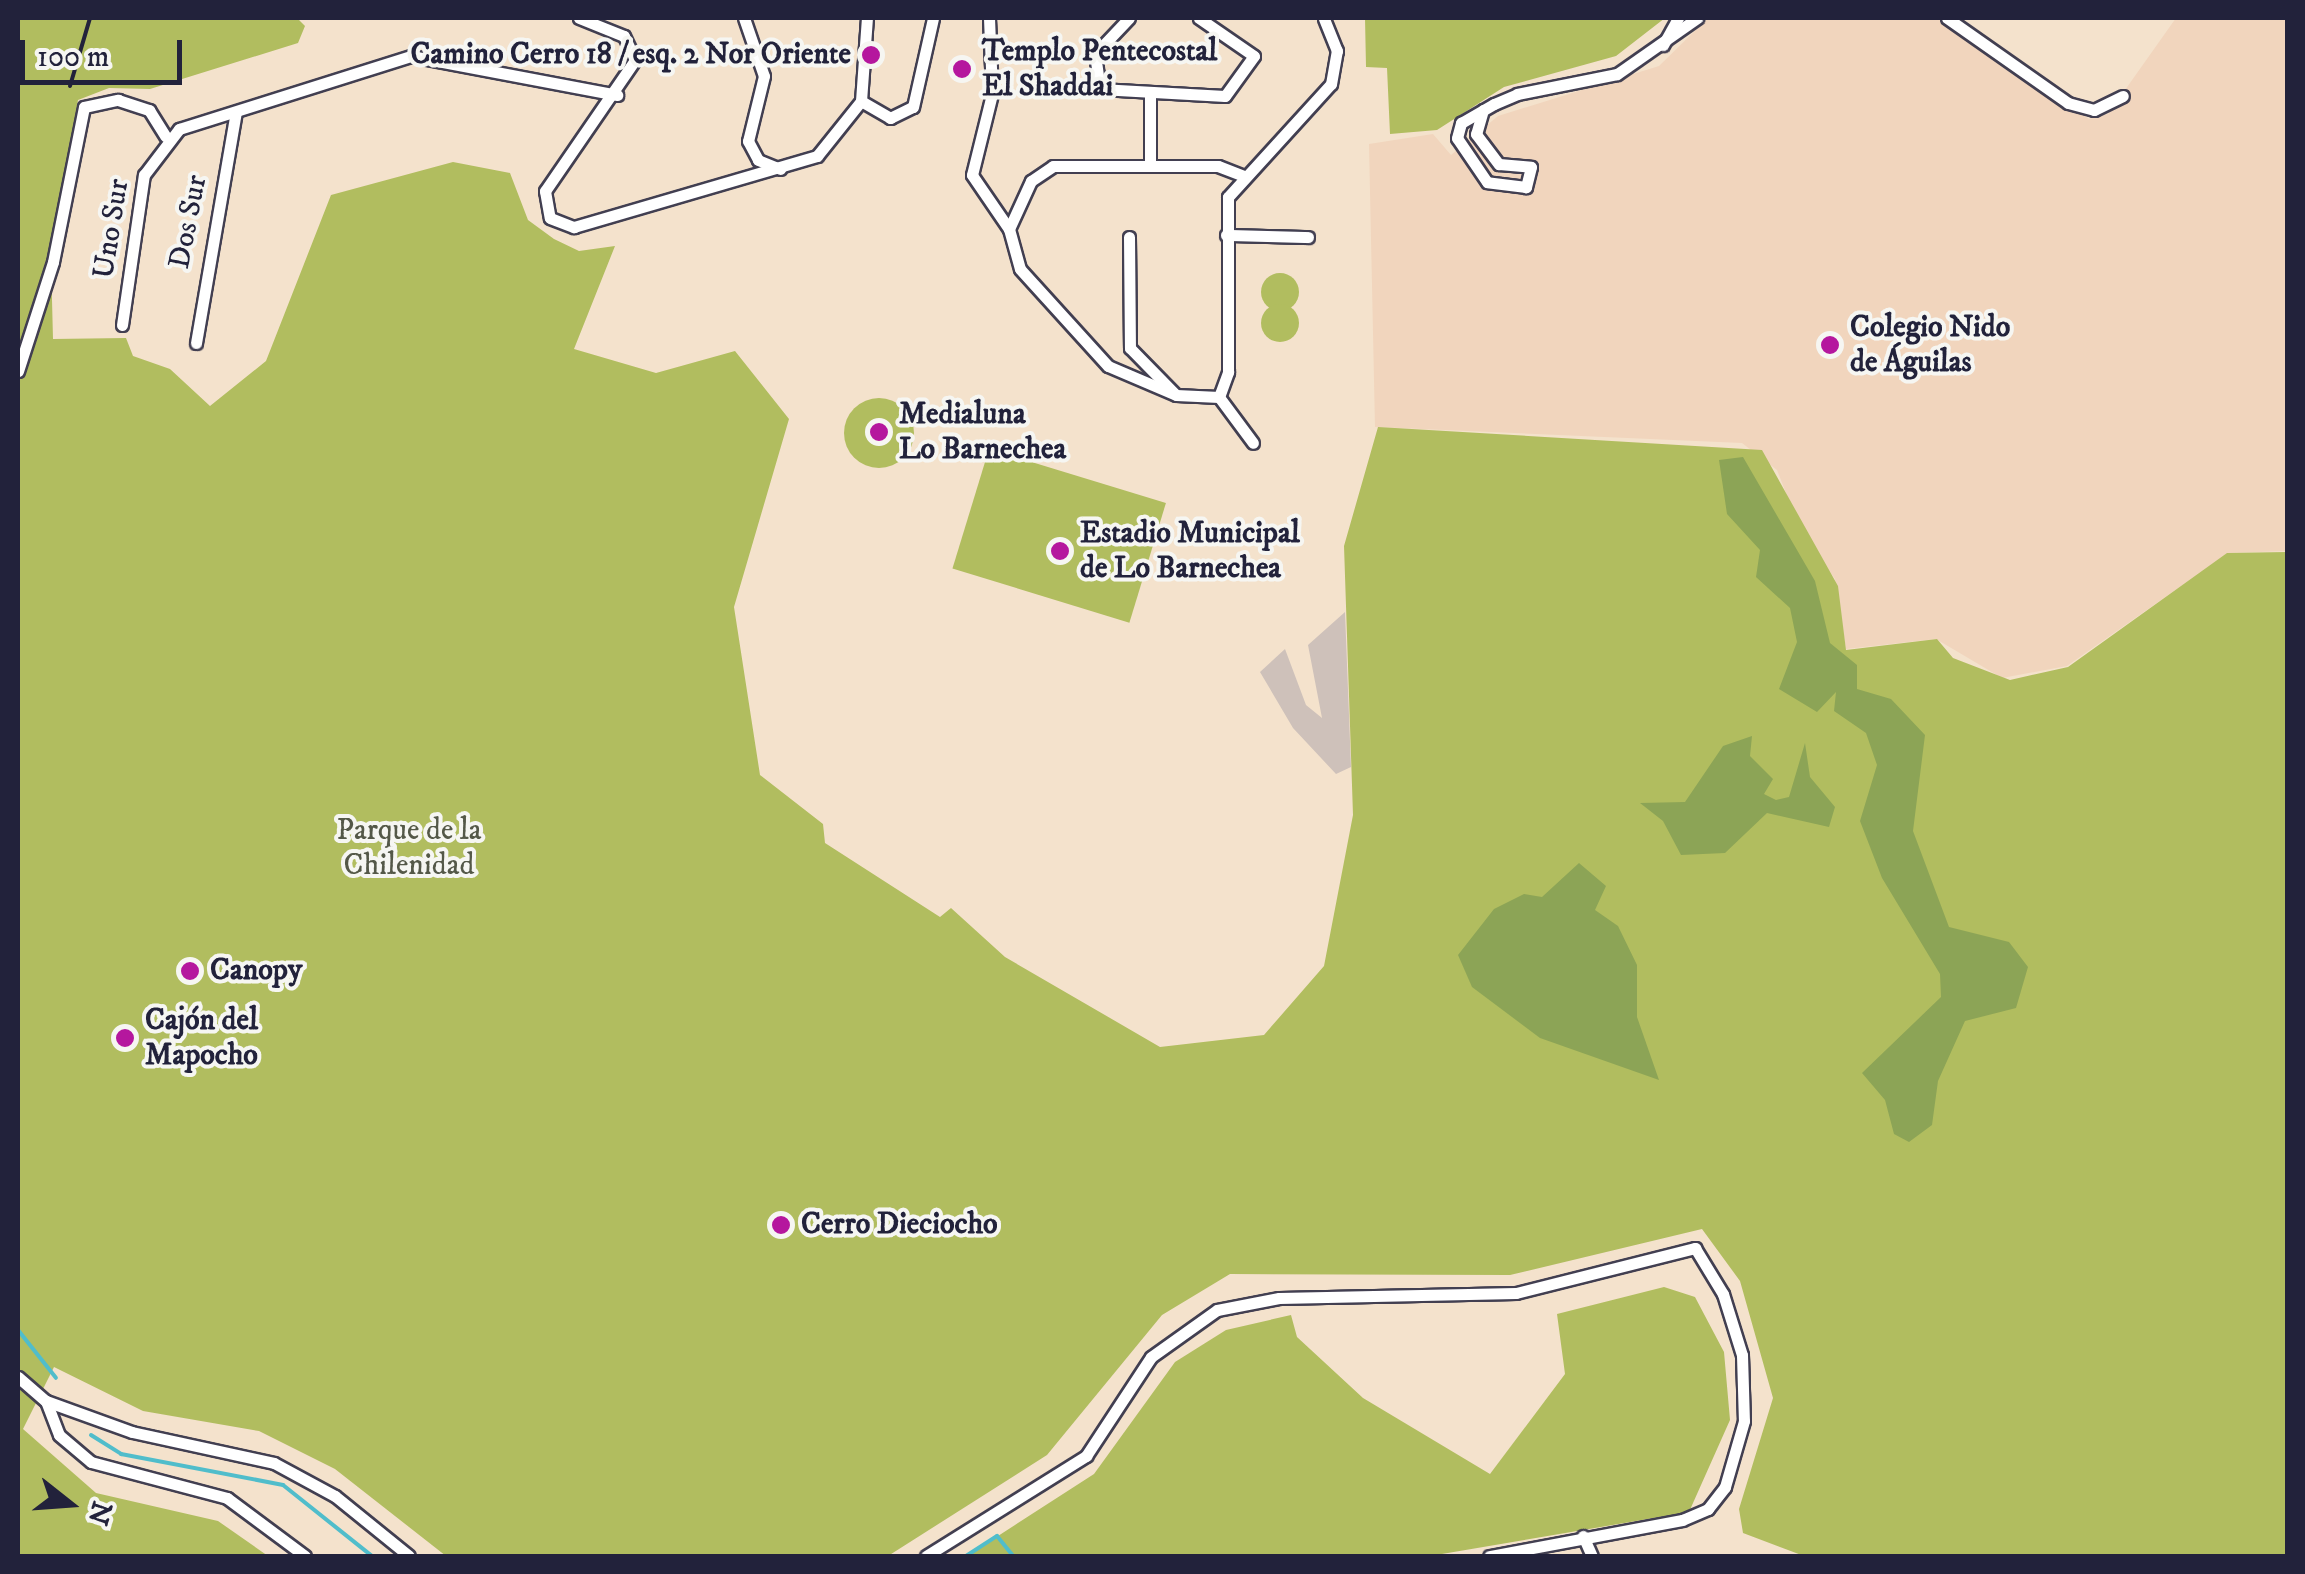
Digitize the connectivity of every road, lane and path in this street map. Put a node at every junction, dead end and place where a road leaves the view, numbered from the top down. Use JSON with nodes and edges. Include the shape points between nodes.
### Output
{"nodes":[{"id":1,"x":579,"y":18,"type":"edge"},
{"id":2,"x":744,"y":18,"type":"edge"},
{"id":3,"x":867,"y":18,"type":"edge"},
{"id":4,"x":934,"y":18,"type":"edge"},
{"id":5,"x":988,"y":18,"type":"edge"},
{"id":6,"x":1129,"y":18,"type":"edge"},
{"id":7,"x":1200,"y":18,"type":"edge"},
{"id":8,"x":1324,"y":18,"type":"edge"},
{"id":9,"x":1678,"y":18,"type":"edge"},
{"id":10,"x":1696,"y":18,"type":"edge"},
{"id":11,"x":1947,"y":18,"type":"edge"},
{"id":12,"x":1663,"y":46,"type":"junction"},
{"id":13,"x":616,"y":95,"type":"junction"},
{"id":14,"x":1150,"y":96,"type":"junction"},
{"id":15,"x":2123,"y":96,"type":"dead end"},
{"id":16,"x":861,"y":101,"type":"junction"},
{"id":17,"x":1483,"y":110,"type":"junction"},
{"id":18,"x":236,"y":112,"type":"junction"},
{"id":19,"x":165,"y":136,"type":"junction"},
{"id":20,"x":1150,"y":166,"type":"junction"},
{"id":21,"x":784,"y":170,"type":"junction"},
{"id":22,"x":1242,"y":174,"type":"junction"},
{"id":23,"x":1009,"y":229,"type":"junction"},
{"id":24,"x":1226,"y":235,"type":"junction"},
{"id":25,"x":1129,"y":237,"type":"dead end"},
{"id":26,"x":1308,"y":237,"type":"dead end"},
{"id":27,"x":122,"y":324,"type":"dead end"},
{"id":28,"x":196,"y":343,"type":"dead end"},
{"id":29,"x":18,"y":371,"type":"edge"},
{"id":30,"x":1178,"y":395,"type":"junction"},
{"id":31,"x":1219,"y":397,"type":"junction"},
{"id":32,"x":1253,"y":442,"type":"dead end"},
{"id":33,"x":18,"y":1378,"type":"edge"},
{"id":34,"x":46,"y":1401,"type":"junction"},
{"id":35,"x":1583,"y":1536,"type":"junction"},
{"id":36,"x":305,"y":1556,"type":"edge"},
{"id":37,"x":409,"y":1556,"type":"edge"},
{"id":38,"x":926,"y":1556,"type":"edge"},
{"id":39,"x":1488,"y":1556,"type":"edge"},
{"id":40,"x":1592,"y":1556,"type":"edge"}],
"edges":[{"from":1,"to":13,"type":"street","via":[[632,44],[632,70]]},
{"from":2,"to":21,"type":"street","via":[[764,76],[750,145]]},
{"from":3,"to":16,"type":"street"},
{"from":4,"to":16,"type":"street","via":[[912,107],[890,118]]},
{"from":5,"to":23,"type":"street","via":[[992,94],[972,174]]},
{"from":6,"to":14,"type":"street","via":[[1098,48],[1092,78],[1112,95]]},
{"from":7,"to":14,"type":"street","via":[[1253,54],[1252,66],[1225,96]]},
{"from":8,"to":22,"type":"street","via":[[1338,51],[1330,84]]},
{"from":9,"to":12,"type":"street"},
{"from":10,"to":12,"type":"street"},
{"from":11,"to":15,"type":"street","via":[[2068,103],[2094,110]]},
{"from":12,"to":17,"type":"street","via":[[1602,79],[1529,90]]},
{"from":13,"to":18,"type":"street","via":[[544,88],[411,56]]},
{"from":13,"to":21,"type":"street","via":[[547,186],[544,206],[558,223],[596,224]]},
{"from":14,"to":20,"type":"street"},
{"from":16,"to":21,"type":"street","via":[[831,144]]},
{"from":17,"to":17,"type":"street","via":[[1461,123],[1457,138],[1492,186],[1526,187],[1531,167],[1495,162],[1475,131]]},
{"from":18,"to":19,"type":"street"},
{"from":18,"to":28,"type":"street","name":"Dos Sur"},
{"from":19,"to":27,"type":"street","name":"Uno Sur","via":[[144,176]]},
{"from":19,"to":29,"type":"street","via":[[149,110],[118,100],[84,107],[53,262]]},
{"from":20,"to":22,"type":"street"},
{"from":20,"to":23,"type":"street","via":[[1047,168]]},
{"from":22,"to":24,"type":"street","via":[[1228,197]]},
{"from":23,"to":30,"type":"street","via":[[1020,269],[1060,320],[1108,366]]},
{"from":24,"to":26,"type":"street"},
{"from":24,"to":31,"type":"street","via":[[1228,372]]},
{"from":25,"to":30,"type":"street","via":[[1130,348]]},
{"from":30,"to":31,"type":"street"},
{"from":31,"to":32,"type":"street"},
{"from":33,"to":34,"type":"street"},
{"from":34,"to":36,"type":"street","via":[[59,1435],[91,1462],[227,1498]]},
{"from":34,"to":37,"type":"street","via":[[274,1463],[336,1496]]},
{"from":35,"to":38,"type":"street","via":[[1708,1508],[1736,1464],[1742,1354],[1724,1294],[1694,1248],[1516,1293],[1279,1298],[1216,1310],[1152,1357],[1086,1456]]},
{"from":35,"to":39,"type":"street"},
{"from":35,"to":40,"type":"street"}]}
